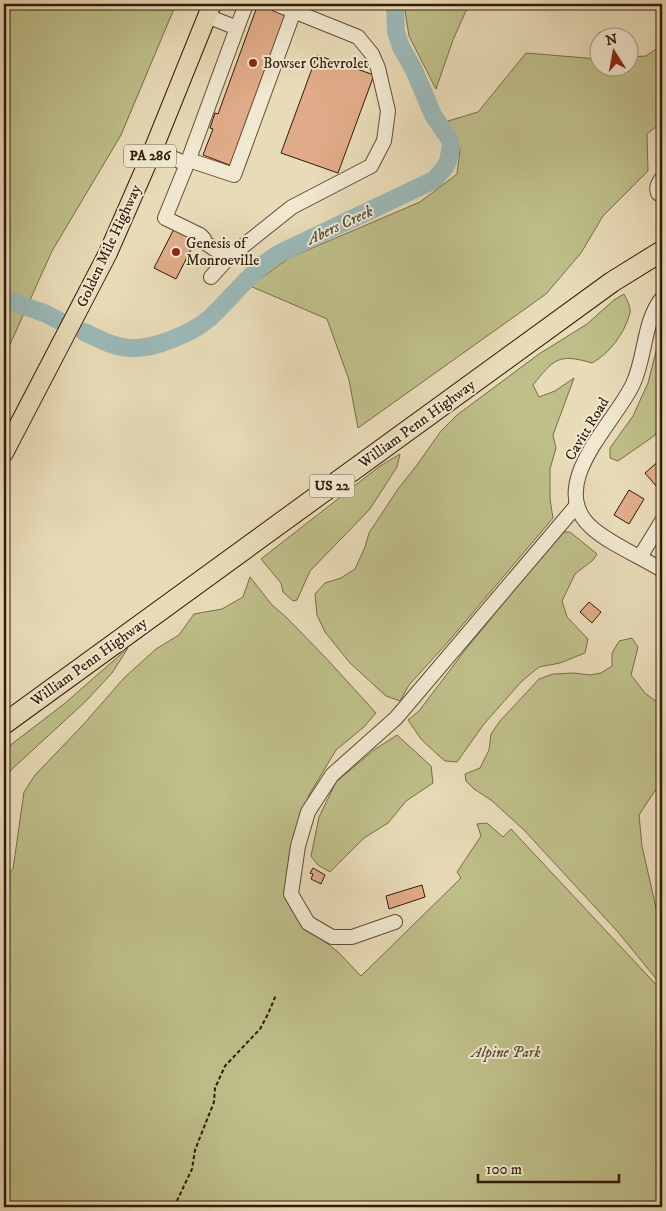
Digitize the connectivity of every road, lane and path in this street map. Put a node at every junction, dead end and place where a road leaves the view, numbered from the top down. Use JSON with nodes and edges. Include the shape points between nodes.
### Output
{"nodes":[{"id":1,"x":246,"y":4,"type":"edge"},
{"id":2,"x":276,"y":4,"type":"edge"},
{"id":3,"x":210,"y":10,"type":"edge"},
{"id":4,"x":294,"y":11,"type":"junction"},
{"id":5,"x":237,"y":28,"type":"junction"},
{"id":6,"x":153,"y":150,"type":"junction"},
{"id":7,"x":188,"y":162,"type":"junction"},
{"id":8,"x":662,"y":178,"type":"edge"},
{"id":9,"x":662,"y":196,"type":"edge"},
{"id":10,"x":662,"y":237,"type":"edge"},
{"id":11,"x":662,"y":251,"type":"edge"},
{"id":12,"x":228,"y":258,"type":"junction"},
{"id":13,"x":211,"y":277,"type":"dead end"},
{"id":14,"x":662,"y":298,"type":"edge"},
{"id":15,"x":4,"y":453,"type":"edge"},
{"id":16,"x":577,"y":505,"type":"junction"},
{"id":17,"x":662,"y":521,"type":"edge"},
{"id":18,"x":640,"y":557,"type":"junction"},
{"id":19,"x":662,"y":570,"type":"edge"},
{"id":20,"x":4,"y":709,"type":"edge"},
{"id":21,"x":4,"y":724,"type":"edge"},
{"id":22,"x":395,"y":922,"type":"dead end"},
{"id":23,"x":276,"y":996,"type":"dead end"},
{"id":24,"x":174,"y":1207,"type":"edge"}],
"edges":[{"from":1,"to":5,"type":"street"},
{"from":2,"to":4,"type":"street"},
{"from":3,"to":5,"type":"street"},
{"from":3,"to":6,"type":"main road","name":"Golden Mile Highway","number":"PA 286"},
{"from":4,"to":7,"type":"street","via":[[234,175]]},
{"from":4,"to":12,"type":"street","via":[[358,36],[372,54],[388,111],[384,141],[372,166],[292,207]]},
{"from":5,"to":7,"type":"street"},
{"from":6,"to":7,"type":"street"},
{"from":6,"to":15,"type":"main road","name":"Golden Mile Highway","number":"PA 286","via":[[108,253]]},
{"from":7,"to":12,"type":"street","via":[[165,218],[200,235],[204,242]]},
{"from":8,"to":9,"type":"street","via":[[657,190]]},
{"from":10,"to":20,"type":"highway","name":"William Penn Highway","number":"US 22","via":[[606,273]]},
{"from":11,"to":21,"type":"highway","name":"William Penn Highway","number":"US 22","via":[[612,282]]},
{"from":12,"to":13,"type":"street"},
{"from":14,"to":16,"type":"street","name":"Cavitt Road","via":[[654,311],[633,383],[578,476]]},
{"from":16,"to":18,"type":"street","via":[[591,528]]},
{"from":16,"to":22,"type":"street","via":[[396,718],[332,775],[308,812],[298,846],[291,894],[308,923],[332,937],[352,937]]},
{"from":17,"to":18,"type":"street"},
{"from":18,"to":19,"type":"street"},
{"from":23,"to":24,"type":"path","via":[[260,1029],[225,1066],[214,1088],[214,1102],[195,1150],[192,1169]]}]}
